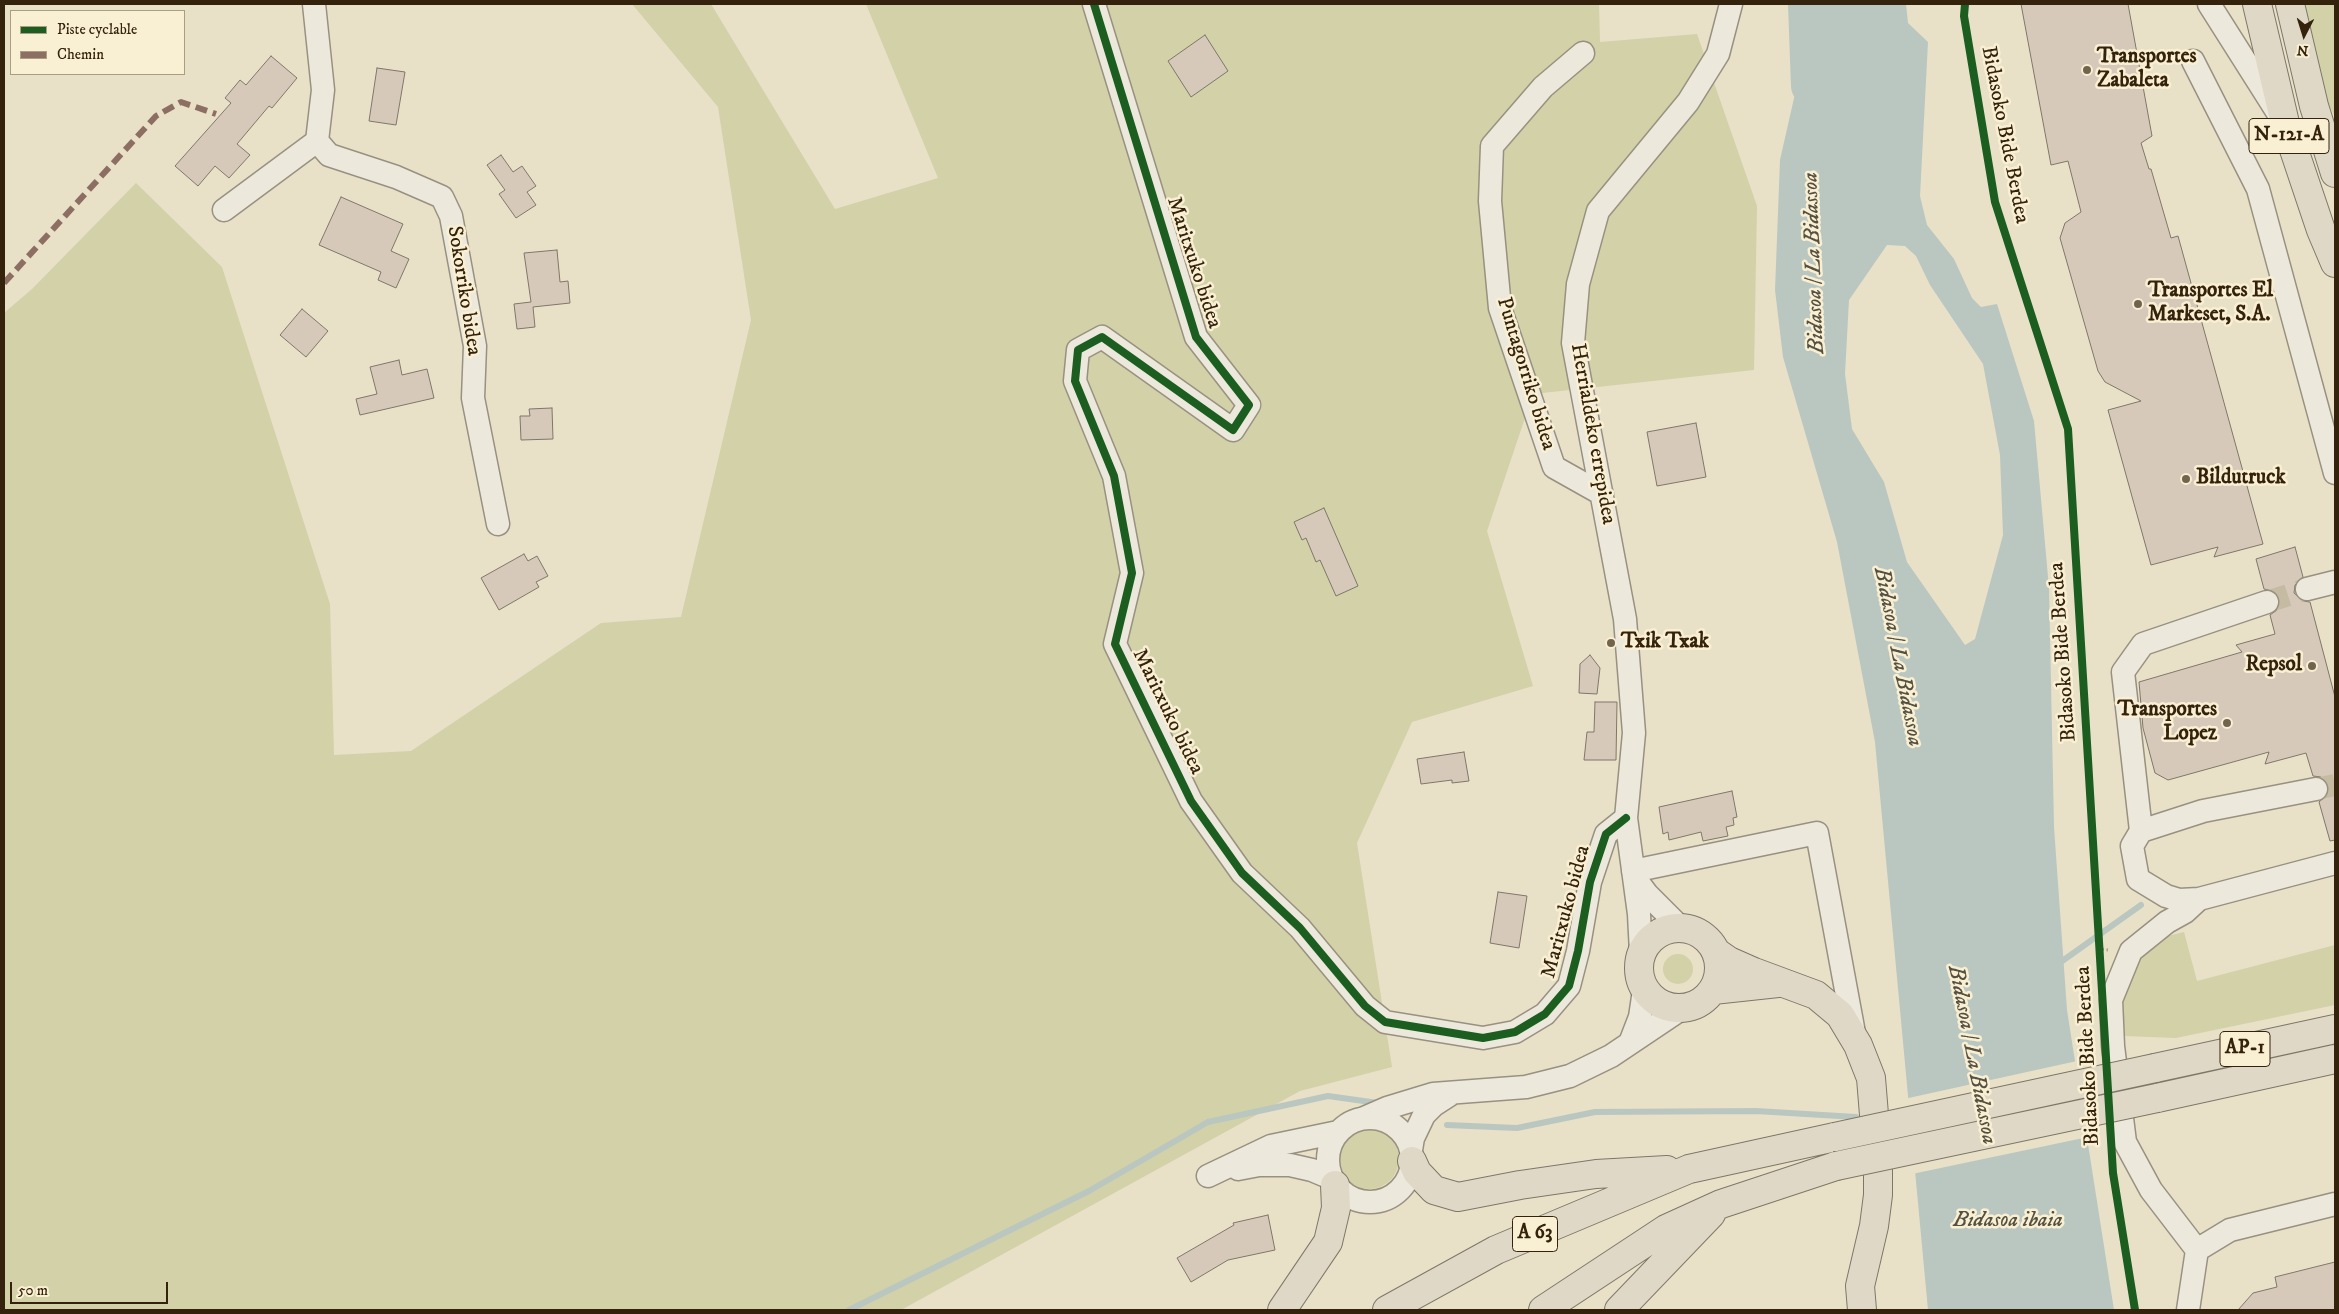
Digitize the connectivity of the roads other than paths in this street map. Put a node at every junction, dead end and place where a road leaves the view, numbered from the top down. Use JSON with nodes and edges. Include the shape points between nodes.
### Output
{"nodes":[{"id":1,"x":314,"y":4,"type":"edge"},
{"id":2,"x":1094,"y":4,"type":"edge"},
{"id":3,"x":1731,"y":4,"type":"edge"},
{"id":4,"x":2209,"y":4,"type":"edge"},
{"id":5,"x":2257,"y":4,"type":"edge"},
{"id":6,"x":2290,"y":4,"type":"edge"},
{"id":7,"x":1583,"y":52,"type":"dead end"},
{"id":8,"x":2193,"y":61,"type":"dead end"},
{"id":9,"x":2285,"y":123,"type":"junction"},
{"id":10,"x":317,"y":141,"type":"junction"},
{"id":11,"x":2334,"y":167,"type":"edge"},
{"id":12,"x":224,"y":210,"type":"dead end"},
{"id":13,"x":2335,"y":263,"type":"edge"},
{"id":14,"x":2335,"y":473,"type":"edge"},
{"id":15,"x":1602,"y":494,"type":"junction"},
{"id":16,"x":498,"y":524,"type":"dead end"},
{"id":17,"x":2335,"y":582,"type":"edge"},
{"id":18,"x":2307,"y":590,"type":"tunnel mouth"},
{"id":19,"x":2267,"y":602,"type":"tunnel mouth"},
{"id":20,"x":2316,"y":789,"type":"tunnel mouth"},
{"id":21,"x":1626,"y":818,"type":"junction"},
{"id":22,"x":2141,"y":831,"type":"junction"},
{"id":23,"x":2335,"y":863,"type":"edge"},
{"id":24,"x":1634,"y":874,"type":"junction"},
{"id":25,"x":2199,"y":899,"type":"junction"},
{"id":26,"x":1681,"y":928,"type":"junction"},
{"id":27,"x":1716,"y":952,"type":"junction"},
{"id":28,"x":1641,"y":953,"type":"junction"},
{"id":29,"x":1782,"y":982,"type":"junction"},
{"id":30,"x":1644,"y":990,"type":"junction"},
{"id":31,"x":1713,"y":990,"type":"junction"},
{"id":32,"x":1681,"y":1009,"type":"junction"},
{"id":33,"x":2335,"y":1029,"type":"edge"},
{"id":34,"x":1855,"y":1039,"type":"junction"},
{"id":35,"x":1630,"y":1043,"type":"junction"},
{"id":36,"x":2335,"y":1059,"type":"edge"},
{"id":37,"x":1458,"y":1091,"type":"junction"},
{"id":38,"x":1984,"y":1105,"type":"joint"},
{"id":39,"x":1364,"y":1118,"type":"junction"},
{"id":40,"x":1338,"y":1132,"type":"junction"},
{"id":41,"x":1412,"y":1156,"type":"junction"},
{"id":42,"x":1689,"y":1169,"type":"junction"},
{"id":43,"x":1333,"y":1182,"type":"junction"},
{"id":44,"x":1720,"y":1204,"type":"junction"},
{"id":45,"x":2335,"y":1204,"type":"edge"},
{"id":46,"x":2197,"y":1250,"type":"junction"},
{"id":47,"x":1861,"y":1298,"type":"edge"},
{"id":48,"x":1282,"y":1310,"type":"edge"},
{"id":49,"x":1387,"y":1310,"type":"edge"},
{"id":50,"x":1543,"y":1310,"type":"edge"},
{"id":51,"x":1619,"y":1310,"type":"edge"},
{"id":52,"x":1845,"y":1310,"type":"edge"},
{"id":53,"x":2188,"y":1310,"type":"edge"}],
"edges":[{"from":1,"to":10,"type":"street","via":[[323,90]]},
{"from":2,"to":21,"type":"street","name":"Maritxuko bidea","via":[[1196,336],[1250,405],[1233,430],[1102,337],[1078,350],[1075,381],[1114,476],[1132,573],[1115,644],[1191,800],[1242,873],[1300,928],[1365,1006],[1385,1022],[1483,1038],[1515,1032],[1545,1014],[1569,986],[1590,882],[1606,834]]},
{"from":3,"to":15,"type":"street","name":"Herrialdeko errepidea","via":[[1718,54],[1688,102],[1598,211],[1578,284],[1573,343]]},
{"from":4,"to":9,"type":"street"},
{"from":5,"to":9,"type":"main road","number":"N-121-A"},
{"from":6,"to":11,"type":"main road","number":"N-121-A","via":[[2297,40]]},
{"from":7,"to":15,"type":"street","name":"Puntagorriko bidea","via":[[1543,87],[1492,146],[1490,201],[1500,308],[1554,467]]},
{"from":8,"to":14,"type":"street","via":[[2258,189]]},
{"from":9,"to":13,"type":"main road","number":"N-121-A"},
{"from":10,"to":12,"type":"street"},
{"from":10,"to":16,"type":"street","name":"Sokorriko bidea","via":[[329,155],[396,176],[442,197],[452,216],[475,346],[473,398]]},
{"from":15,"to":21,"type":"street","name":"Herrialdeko errepidea","via":[[1625,620],[1634,733]]},
{"from":17,"to":18,"type":"street"},
{"from":19,"to":22,"type":"street","via":[[2143,644],[2123,672]]},
{"from":20,"to":22,"type":"street","via":[[2203,811]]},
{"from":21,"to":24,"type":"street","name":"Herrialdeko errepidea"},
{"from":22,"to":25,"type":"street","via":[[2132,846],[2138,879],[2166,896],[2179,900]]},
{"from":23,"to":25,"type":"street"},
{"from":24,"to":26,"type":"street","via":[[1647,894]]},
{"from":24,"to":28,"type":"street","name":"Herrialdeko errepidea"},
{"from":24,"to":34,"type":"street","via":[[1817,833]]},
{"from":25,"to":46,"type":"street","via":[[2131,951],[2111,1000],[2113,1046],[2125,1142],[2151,1190]]},
{"from":26,"to":27,"type":"main road","via":[[1702,935]]},
{"from":26,"to":28,"type":"main road","via":[[1657,934]]},
{"from":27,"to":29,"type":"main road","via":[[1729,962]]},
{"from":27,"to":31,"type":"main road","via":[[1718,978]]},
{"from":28,"to":30,"type":"main road","via":[[1639,972]]},
{"from":29,"to":31,"type":"main road"},
{"from":29,"to":34,"type":"main road","via":[[1816,995],[1840,1015]]},
{"from":30,"to":32,"type":"main road","via":[[1664,1006]]},
{"from":30,"to":35,"type":"street","via":[[1640,1017]]},
{"from":31,"to":32,"type":"main road","via":[[1700,1003]]},
{"from":32,"to":35,"type":"street"},
{"from":33,"to":38,"type":"main road","number":"AP-1","bridge":true},
{"from":34,"to":47,"type":"main road","via":[[1870,1078],[1878,1164],[1878,1195]]},
{"from":35,"to":37,"type":"street","via":[[1591,1067],[1548,1082],[1504,1089]]},
{"from":36,"to":44,"type":"main road","number":"AP-1","bridge":true,"via":[[1836,1166]]},
{"from":37,"to":39,"type":"street","via":[[1410,1100]]},
{"from":37,"to":41,"type":"street","via":[[1439,1101],[1424,1115],[1418,1126]]},
{"from":38,"to":42,"type":"main road","number":"A 63","bridge":true},
{"from":39,"to":40,"type":"street","via":[[1354,1120]]},
{"from":39,"to":41,"type":"street","via":[[1377,1118],[1399,1129]]},
{"from":40,"to":43,"type":"street","via":[[1328,1154]]},
{"from":40,"to":43,"type":"street","via":[[1271,1146],[1208,1176],[1274,1164],[1312,1170]]},
{"from":41,"to":42,"type":"main road","via":[[1417,1172],[1434,1190],[1458,1197],[1596,1174]]},
{"from":41,"to":43,"type":"street","via":[[1410,1174],[1404,1186],[1382,1201],[1356,1201]]},
{"from":42,"to":49,"type":"main road","number":"A 63","via":[[1496,1250]]},
{"from":43,"to":48,"type":"main road","via":[[1336,1208],[1328,1242]]},
{"from":44,"to":50,"type":"main road","via":[[1666,1229]]},
{"from":44,"to":51,"type":"main road"},
{"from":45,"to":46,"type":"street","via":[[2230,1230]]},
{"from":46,"to":53,"type":"street"},
{"from":47,"to":52,"type":"main road"}]}
